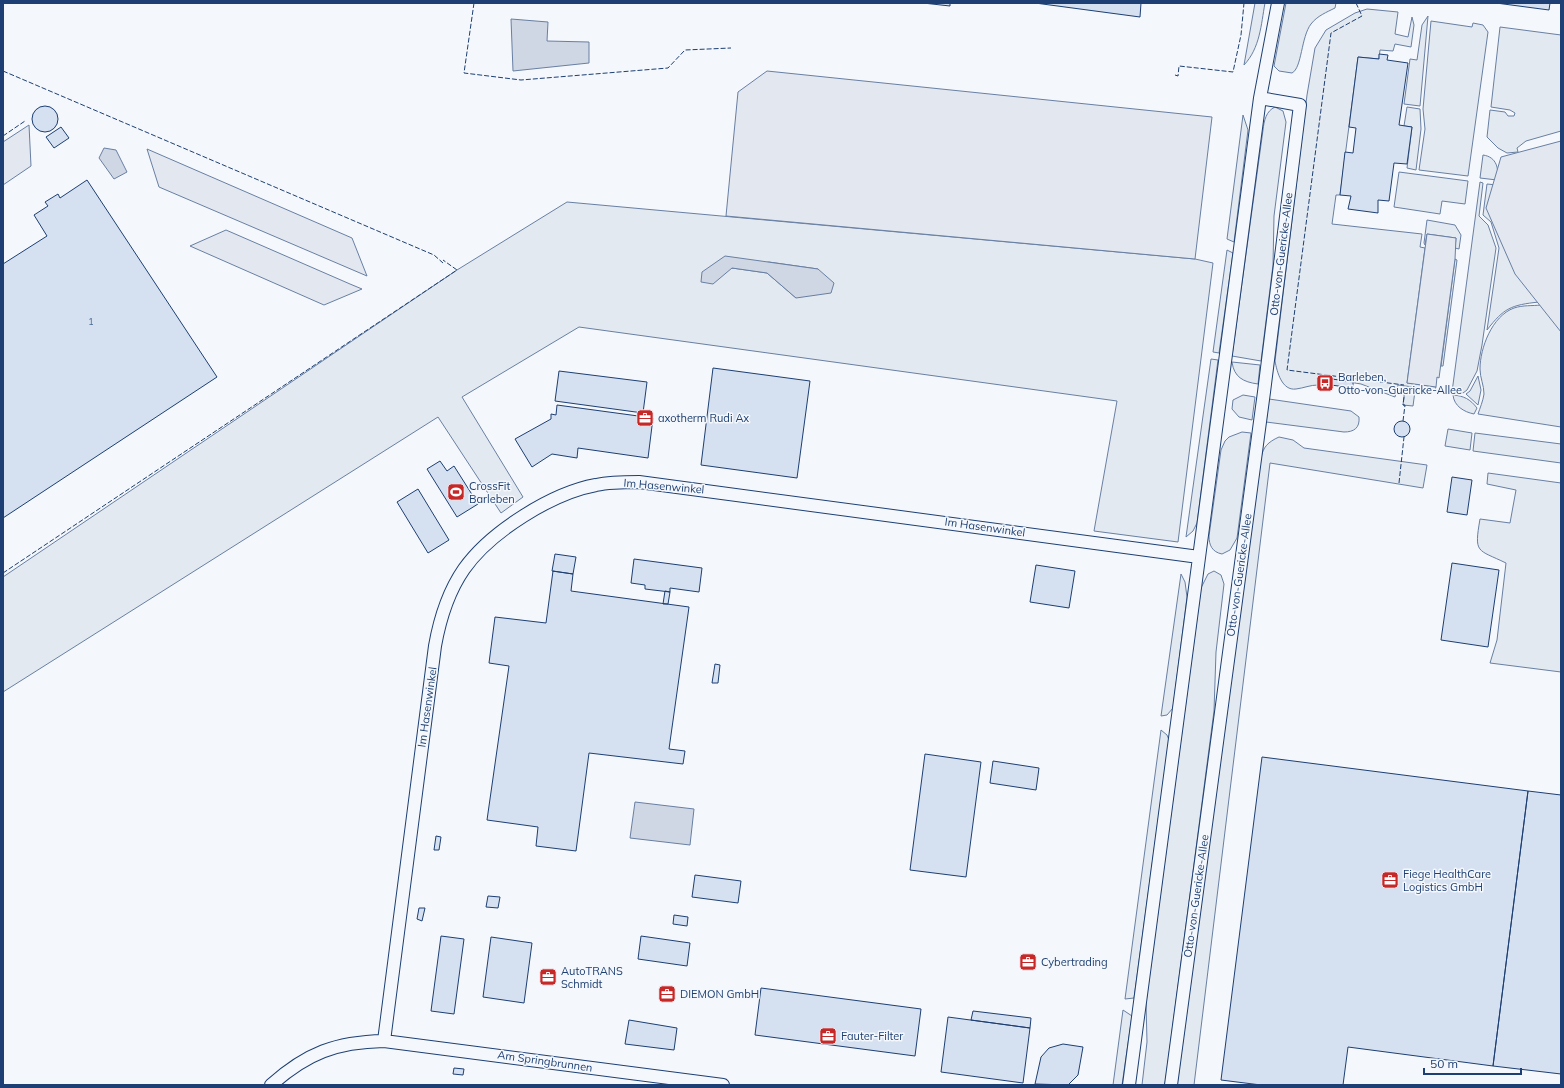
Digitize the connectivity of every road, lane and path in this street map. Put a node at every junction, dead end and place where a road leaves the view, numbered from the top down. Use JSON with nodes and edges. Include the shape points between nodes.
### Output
{"nodes":[{"id":1,"x":1278,"y":3,"type":"edge"},
{"id":2,"x":1260,"y":98,"type":"junction"},
{"id":3,"x":1199,"y":557,"type":"junction"},
{"id":4,"x":384,"y":1041,"type":"junction"},
{"id":5,"x":706,"y":1084,"type":"edge"},
{"id":6,"x":271,"y":1085,"type":"edge"},
{"id":7,"x":723,"y":1085,"type":"edge"},
{"id":8,"x":1129,"y":1085,"type":"edge"},
{"id":9,"x":1171,"y":1085,"type":"edge"}],
"edges":[{"from":1,"to":2,"type":"street"},
{"from":2,"to":3,"type":"street"},
{"from":2,"to":9,"type":"street","name":"Otto-von-Guericke-Allee","via":[[1300,105]]},
{"from":3,"to":4,"type":"street","name":"Im Hasenwinkel","via":[[639,482],[595,485],[561,496],[541,506],[473,557],[454,585],[442,613],[435,646]]},
{"from":3,"to":8,"type":"street"},
{"from":4,"to":5,"type":"street","name":"Am Springbrunnen"},
{"from":4,"to":6,"type":"street","name":"Am Springbrunnen","via":[[349,1043],[329,1048],[301,1061]]},
{"from":5,"to":7,"type":"street","name":"Am Springbrunnen"}]}
